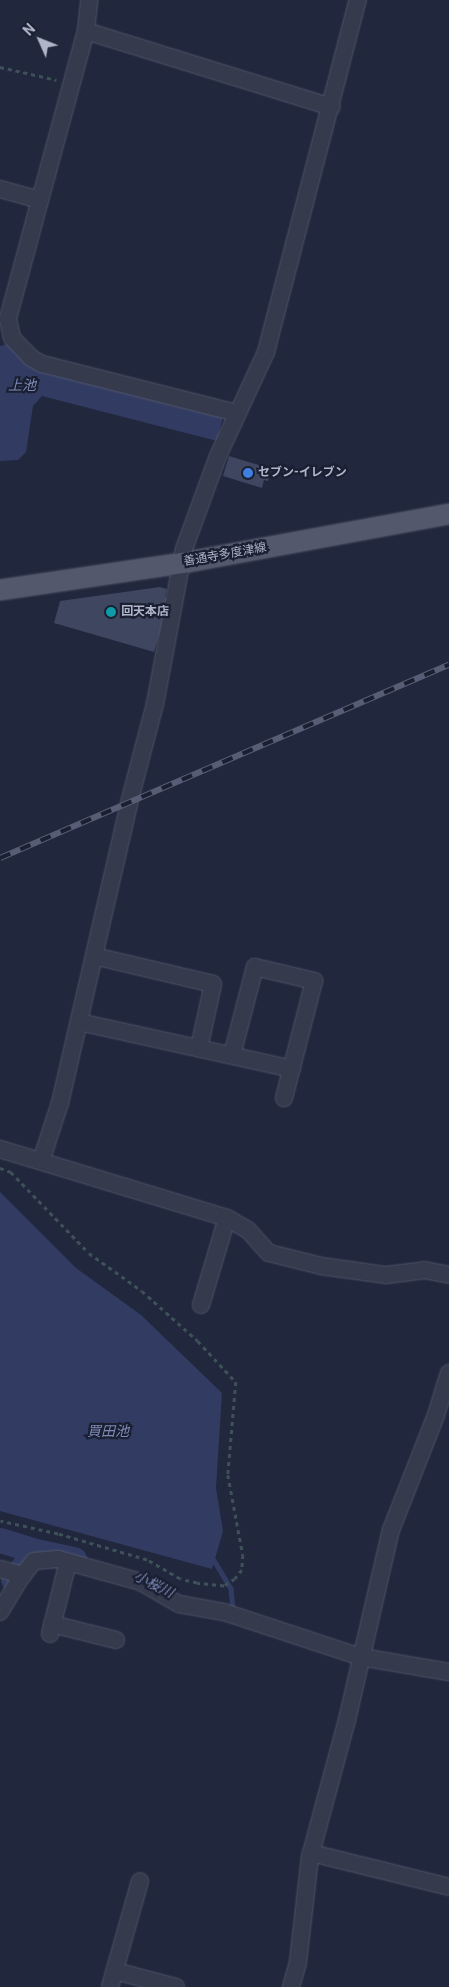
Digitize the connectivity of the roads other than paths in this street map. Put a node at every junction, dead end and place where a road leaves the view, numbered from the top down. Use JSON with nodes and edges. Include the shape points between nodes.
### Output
{"nodes":[{"id":1,"x":89,"y":0,"type":"edge"},
{"id":2,"x":355,"y":1,"type":"edge"},
{"id":3,"x":86,"y":31,"type":"junction"},
{"id":4,"x":332,"y":107,"type":"junction"},
{"id":5,"x":0,"y":189,"type":"edge"},
{"id":6,"x":40,"y":200,"type":"junction"},
{"id":7,"x":5,"y":326,"type":"edge"},
{"id":8,"x":237,"y":413,"type":"junction"},
{"id":9,"x":449,"y":514,"type":"edge"},
{"id":10,"x":182,"y":563,"type":"junction"},
{"id":11,"x":0,"y":590,"type":"edge"},
{"id":12,"x":94,"y":956,"type":"junction"},
{"id":13,"x":79,"y":1022,"type":"junction"},
{"id":14,"x":200,"y":1048,"type":"junction"},
{"id":15,"x":232,"y":1056,"type":"junction"},
{"id":16,"x":292,"y":1069,"type":"junction"},
{"id":17,"x":284,"y":1098,"type":"dead end"},
{"id":18,"x":0,"y":1149,"type":"edge"},
{"id":19,"x":41,"y":1161,"type":"junction"},
{"id":20,"x":227,"y":1218,"type":"junction"},
{"id":21,"x":449,"y":1274,"type":"edge"},
{"id":22,"x":202,"y":1305,"type":"dead end"},
{"id":23,"x":449,"y":1373,"type":"edge"},
{"id":24,"x":443,"y":1416,"type":"edge"},
{"id":25,"x":68,"y":1562,"type":"junction"},
{"id":26,"x":14,"y":1572,"type":"edge"},
{"id":27,"x":0,"y":1612,"type":"edge"},
{"id":28,"x":116,"y":1640,"type":"dead end"},
{"id":29,"x":361,"y":1657,"type":"junction"},
{"id":30,"x":449,"y":1672,"type":"edge"},
{"id":31,"x":312,"y":1853,"type":"junction"},
{"id":32,"x":140,"y":1881,"type":"dead end"},
{"id":33,"x":449,"y":1887,"type":"edge"},
{"id":34,"x":114,"y":1971,"type":"junction"},
{"id":35,"x":110,"y":1987,"type":"edge"},
{"id":36,"x":176,"y":1987,"type":"edge"},
{"id":37,"x":291,"y":1987,"type":"edge"}],
"edges":[{"from":1,"to":3,"type":"street"},
{"from":2,"to":4,"type":"street"},
{"from":3,"to":4,"type":"street"},
{"from":3,"to":6,"type":"street"},
{"from":4,"to":8,"type":"street","via":[[266,352]]},
{"from":5,"to":6,"type":"street"},
{"from":6,"to":7,"type":"street"},
{"from":7,"to":8,"type":"street","via":[[21,348],[42,364]]},
{"from":8,"to":10,"type":"street","via":[[218,456],[184,549]]},
{"from":9,"to":10,"type":"main road","name":"善通寺多度津線"},
{"from":10,"to":11,"type":"main road","name":"善通寺多度津線"},
{"from":10,"to":12,"type":"street","via":[[155,704]]},
{"from":12,"to":13,"type":"street"},
{"from":12,"to":14,"type":"street","via":[[213,984]]},
{"from":13,"to":14,"type":"street"},
{"from":13,"to":19,"type":"street","via":[[60,1104]]},
{"from":14,"to":15,"type":"street"},
{"from":15,"to":16,"type":"street"},
{"from":15,"to":16,"type":"street","via":[[254,967],[314,981]]},
{"from":16,"to":17,"type":"street"},
{"from":18,"to":19,"type":"street"},
{"from":19,"to":20,"type":"street"},
{"from":20,"to":21,"type":"street","via":[[248,1230],[269,1253],[321,1266],[386,1275],[424,1270]]},
{"from":20,"to":22,"type":"street","via":[[218,1275]]},
{"from":23,"to":24,"type":"street"},
{"from":24,"to":29,"type":"street","via":[[390,1530]]},
{"from":25,"to":26,"type":"street","via":[[58,1559],[34,1562]]},
{"from":25,"to":28,"type":"street","via":[[51,1629]]},
{"from":25,"to":29,"type":"street","via":[[141,1582],[179,1604],[224,1612]]},
{"from":26,"to":27,"type":"street"},
{"from":29,"to":30,"type":"street"},
{"from":29,"to":31,"type":"street"},
{"from":31,"to":33,"type":"street"},
{"from":31,"to":37,"type":"street","via":[[298,1962]]},
{"from":32,"to":34,"type":"street"},
{"from":34,"to":35,"type":"street"},
{"from":34,"to":36,"type":"street"}]}
